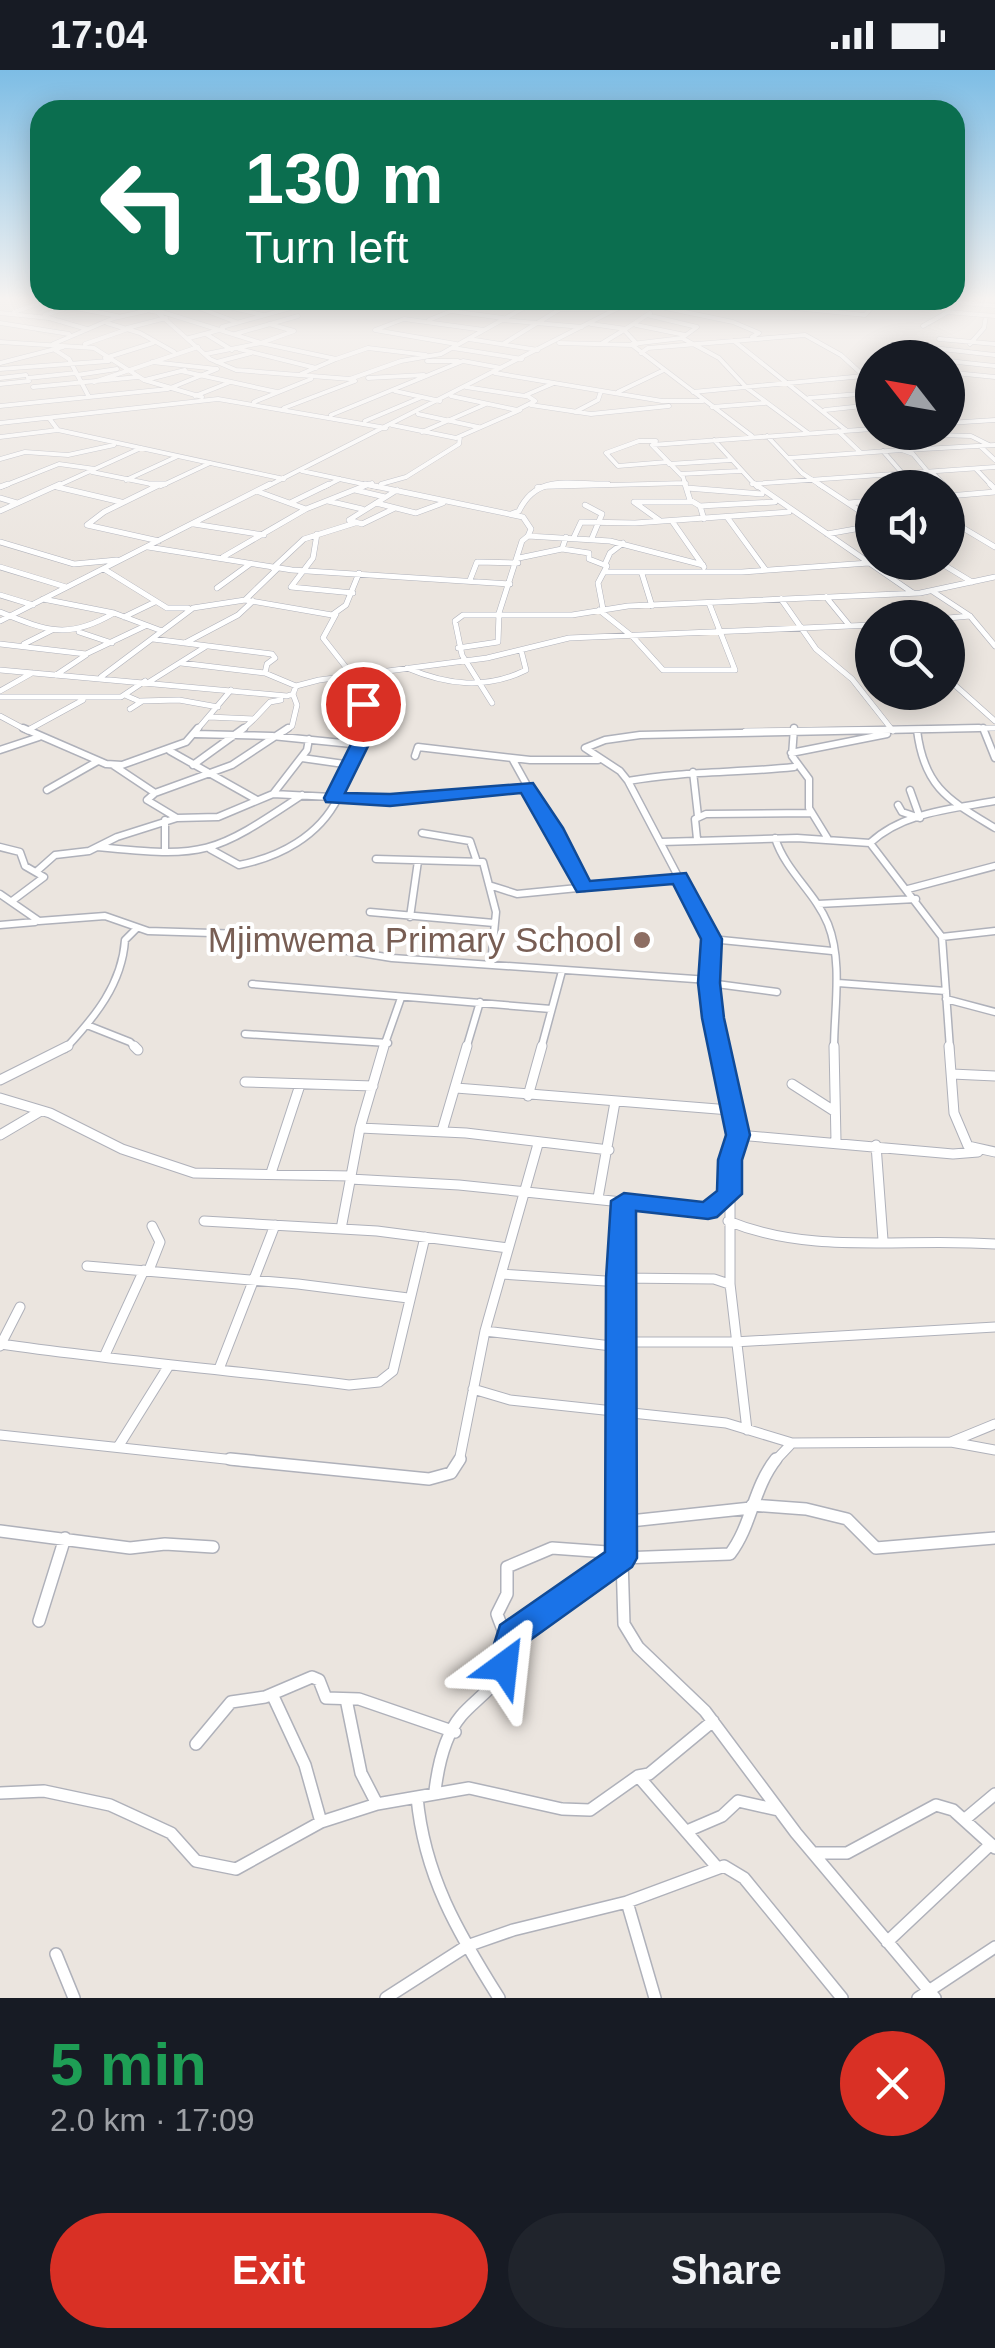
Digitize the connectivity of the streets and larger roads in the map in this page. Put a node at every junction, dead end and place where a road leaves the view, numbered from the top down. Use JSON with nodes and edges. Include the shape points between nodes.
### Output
{"nodes":[{"id":1,"x":33,"y":388,"type":"edge"},
{"id":2,"x":69,"y":388,"type":"edge"},
{"id":3,"x":85,"y":388,"type":"edge"},
{"id":4,"x":171,"y":388,"type":"edge"},
{"id":5,"x":216,"y":388,"type":"edge"},
{"id":6,"x":259,"y":388,"type":"edge"},
{"id":7,"x":288,"y":388,"type":"edge"},
{"id":8,"x":337,"y":388,"type":"edge"},
{"id":9,"x":399,"y":388,"type":"edge"},
{"id":10,"x":464,"y":388,"type":"edge"},
{"id":11,"x":472,"y":388,"type":"edge"},
{"id":12,"x":543,"y":388,"type":"edge"},
{"id":13,"x":583,"y":388,"type":"edge"},
{"id":14,"x":626,"y":388,"type":"edge"},
{"id":15,"x":688,"y":388,"type":"edge"},
{"id":16,"x":747,"y":388,"type":"joint"},
{"id":17,"x":794,"y":388,"type":"edge"},
{"id":18,"x":168,"y":389,"type":"junction"},
{"id":19,"x":394,"y":390,"type":"junction"},
{"id":20,"x":176,"y":391,"type":"junction"},
{"id":21,"x":601,"y":391,"type":"junction"},
{"id":22,"x":277,"y":392,"type":"junction"},
{"id":23,"x":693,"y":392,"type":"junction"},
{"id":24,"x":616,"y":393,"type":"junction"},
{"id":25,"x":122,"y":394,"type":"junction"},
{"id":26,"x":855,"y":395,"type":"edge"},
{"id":27,"x":195,"y":396,"type":"junction"},
{"id":28,"x":449,"y":396,"type":"junction"},
{"id":29,"x":525,"y":396,"type":"junction"},
{"id":30,"x":90,"y":397,"type":"junction"},
{"id":31,"x":422,"y":397,"type":"junction"},
{"id":32,"x":809,"y":398,"type":"junction"},
{"id":33,"x":72,"y":399,"type":"junction"},
{"id":34,"x":218,"y":399,"type":"junction"},
{"id":35,"x":440,"y":400,"type":"junction"},
{"id":36,"x":598,"y":400,"type":"junction"},
{"id":37,"x":703,"y":401,"type":"junction"},
{"id":38,"x":39,"y":402,"type":"junction"},
{"id":39,"x":182,"y":403,"type":"junction"},
{"id":40,"x":683,"y":403,"type":"junction"},
{"id":41,"x":765,"y":403,"type":"junction"},
{"id":42,"x":250,"y":404,"type":"junction"},
{"id":43,"x":486,"y":404,"type":"junction"},
{"id":44,"x":531,"y":405,"type":"junction"},
{"id":45,"x":750,"y":405,"type":"junction"},
{"id":46,"x":0,"y":406,"type":"edge"},
{"id":47,"x":855,"y":406,"type":"edge"},
{"id":48,"x":712,"y":407,"type":"junction"},
{"id":49,"x":283,"y":408,"type":"junction"},
{"id":50,"x":129,"y":409,"type":"junction"},
{"id":51,"x":774,"y":409,"type":"junction"},
{"id":52,"x":520,"y":410,"type":"junction"},
{"id":53,"x":825,"y":410,"type":"junction"},
{"id":54,"x":608,"y":412,"type":"junction"},
{"id":55,"x":99,"y":413,"type":"junction"},
{"id":56,"x":574,"y":413,"type":"junction"},
{"id":57,"x":414,"y":414,"type":"junction"},
{"id":58,"x":76,"y":415,"type":"junction"},
{"id":59,"x":327,"y":416,"type":"junction"},
{"id":60,"x":49,"y":418,"type":"junction"},
{"id":61,"x":446,"y":420,"type":"junction"},
{"id":62,"x":995,"y":420,"type":"edge"},
{"id":63,"x":965,"y":422,"type":"edge"},
{"id":64,"x":0,"y":423,"type":"edge"},
{"id":65,"x":361,"y":423,"type":"junction"},
{"id":66,"x":389,"y":426,"type":"junction"},
{"id":67,"x":479,"y":427,"type":"junction"},
{"id":68,"x":58,"y":430,"type":"junction"},
{"id":69,"x":847,"y":430,"type":"junction"},
{"id":70,"x":855,"y":430,"type":"edge"},
{"id":71,"x":838,"y":431,"type":"junction"},
{"id":72,"x":421,"y":432,"type":"junction"},
{"id":73,"x":808,"y":433,"type":"junction"},
{"id":74,"x":766,"y":435,"type":"junction"},
{"id":75,"x":0,"y":436,"type":"edge"},
{"id":76,"x":11,"y":436,"type":"junction"},
{"id":77,"x":752,"y":436,"type":"junction"},
{"id":78,"x":965,"y":436,"type":"edge"},
{"id":79,"x":458,"y":439,"type":"junction"},
{"id":80,"x":714,"y":440,"type":"junction"},
{"id":81,"x":665,"y":442,"type":"junction"},
{"id":82,"x":118,"y":444,"type":"junction"},
{"id":83,"x":965,"y":445,"type":"edge"},
{"id":84,"x":978,"y":445,"type":"junction"},
{"id":85,"x":992,"y":445,"type":"edge"},
{"id":86,"x":141,"y":448,"type":"junction"},
{"id":87,"x":100,"y":450,"type":"junction"},
{"id":88,"x":902,"y":450,"type":"joint"},
{"id":89,"x":883,"y":451,"type":"junction"},
{"id":90,"x":860,"y":452,"type":"junction"},
{"id":91,"x":16,"y":454,"type":"junction"},
{"id":92,"x":127,"y":456,"type":"junction"},
{"id":93,"x":179,"y":456,"type":"junction"},
{"id":94,"x":0,"y":458,"type":"edge"},
{"id":95,"x":789,"y":458,"type":"junction"},
{"id":96,"x":732,"y":460,"type":"junction"},
{"id":97,"x":995,"y":460,"type":"edge"},
{"id":98,"x":211,"y":463,"type":"junction"},
{"id":99,"x":668,"y":463,"type":"junction"},
{"id":100,"x":995,"y":468,"type":"edge"},
{"id":101,"x":976,"y":469,"type":"junction"},
{"id":102,"x":740,"y":470,"type":"junction"},
{"id":103,"x":900,"y":470,"type":"edge"},
{"id":104,"x":928,"y":470,"type":"edge"},
{"id":105,"x":961,"y":470,"type":"edge"},
{"id":106,"x":95,"y":471,"type":"junction"},
{"id":107,"x":302,"y":471,"type":"junction"},
{"id":108,"x":680,"y":474,"type":"junction"},
{"id":109,"x":406,"y":477,"type":"junction"},
{"id":110,"x":855,"y":477,"type":"edge"},
{"id":111,"x":346,"y":478,"type":"junction"},
{"id":112,"x":284,"y":479,"type":"junction"},
{"id":113,"x":126,"y":480,"type":"junction"},
{"id":114,"x":811,"y":480,"type":"junction"},
{"id":115,"x":375,"y":484,"type":"junction"},
{"id":116,"x":752,"y":484,"type":"junction"},
{"id":117,"x":1,"y":485,"type":"edge"},
{"id":118,"x":157,"y":486,"type":"junction"},
{"id":119,"x":686,"y":486,"type":"junction"},
{"id":120,"x":57,"y":487,"type":"junction"},
{"id":121,"x":395,"y":489,"type":"junction"},
{"id":122,"x":355,"y":490,"type":"junction"},
{"id":123,"x":995,"y":491,"type":"edge"},
{"id":124,"x":259,"y":492,"type":"junction"},
{"id":125,"x":765,"y":494,"type":"junction"},
{"id":126,"x":965,"y":494,"type":"edge"},
{"id":127,"x":385,"y":497,"type":"junction"},
{"id":128,"x":0,"y":498,"type":"edge"},
{"id":129,"x":328,"y":501,"type":"junction"},
{"id":130,"x":123,"y":502,"type":"junction"},
{"id":131,"x":693,"y":502,"type":"junction"},
{"id":132,"x":775,"y":502,"type":"junction"},
{"id":133,"x":17,"y":503,"type":"junction"},
{"id":134,"x":290,"y":503,"type":"junction"},
{"id":135,"x":375,"y":503,"type":"junction"},
{"id":136,"x":443,"y":503,"type":"junction"},
{"id":137,"x":855,"y":503,"type":"edge"},
{"id":138,"x":849,"y":504,"type":"junction"},
{"id":139,"x":585,"y":506,"type":"dead end"},
{"id":140,"x":700,"y":506,"type":"junction"},
{"id":141,"x":394,"y":508,"type":"junction"},
{"id":142,"x":306,"y":509,"type":"junction"},
{"id":143,"x":363,"y":509,"type":"junction"},
{"id":144,"x":855,"y":509,"type":"edge"},
{"id":145,"x":0,"y":511,"type":"edge"},
{"id":146,"x":789,"y":512,"type":"junction"},
{"id":147,"x":511,"y":514,"type":"junction"},
{"id":148,"x":727,"y":517,"type":"junction"},
{"id":149,"x":704,"y":518,"type":"junction"},
{"id":150,"x":672,"y":520,"type":"junction"},
{"id":151,"x":661,"y":521,"type":"junction"},
{"id":152,"x":356,"y":523,"type":"junction"},
{"id":153,"x":599,"y":523,"type":"junction"},
{"id":154,"x":194,"y":524,"type":"junction"},
{"id":155,"x":855,"y":527,"type":"edge"},
{"id":156,"x":965,"y":529,"type":"edge"},
{"id":157,"x":530,"y":533,"type":"junction"},
{"id":158,"x":318,"y":534,"type":"junction"},
{"id":159,"x":827,"y":534,"type":"junction"},
{"id":160,"x":264,"y":535,"type":"junction"},
{"id":161,"x":570,"y":537,"type":"junction"},
{"id":162,"x":618,"y":537,"type":"dead end"},
{"id":163,"x":592,"y":538,"type":"junction"},
{"id":164,"x":159,"y":541,"type":"junction"},
{"id":165,"x":610,"y":541,"type":"junction"},
{"id":166,"x":623,"y":544,"type":"junction"},
{"id":167,"x":2,"y":545,"type":"edge"},
{"id":168,"x":148,"y":548,"type":"junction"},
{"id":169,"x":995,"y":548,"type":"edge"},
{"id":170,"x":562,"y":549,"type":"junction"},
{"id":171,"x":650,"y":550,"type":"junction"},
{"id":172,"x":855,"y":554,"type":"edge"},
{"id":173,"x":219,"y":558,"type":"junction"},
{"id":174,"x":124,"y":560,"type":"junction"},
{"id":175,"x":519,"y":560,"type":"junction"},
{"id":176,"x":250,"y":564,"type":"junction"},
{"id":177,"x":703,"y":565,"type":"junction"},
{"id":178,"x":855,"y":565,"type":"edge"},
{"id":179,"x":0,"y":566,"type":"edge"},
{"id":180,"x":275,"y":568,"type":"junction"},
{"id":181,"x":605,"y":568,"type":"junction"},
{"id":182,"x":104,"y":569,"type":"junction"},
{"id":183,"x":765,"y":569,"type":"junction"},
{"id":184,"x":306,"y":571,"type":"junction"},
{"id":185,"x":323,"y":572,"type":"junction"},
{"id":186,"x":712,"y":572,"type":"junction"},
{"id":187,"x":359,"y":573,"type":"junction"},
{"id":188,"x":644,"y":574,"type":"junction"},
{"id":189,"x":965,"y":578,"type":"edge"},
{"id":190,"x":993,"y":579,"type":"edge"},
{"id":191,"x":470,"y":580,"type":"junction"},
{"id":192,"x":893,"y":580,"type":"edge"},
{"id":193,"x":972,"y":582,"type":"junction"},
{"id":194,"x":510,"y":584,"type":"junction"},
{"id":195,"x":66,"y":587,"type":"junction"},
{"id":196,"x":217,"y":588,"type":"dead end"},
{"id":197,"x":312,"y":590,"type":"junction"},
{"id":198,"x":932,"y":592,"type":"junction"},
{"id":199,"x":353,"y":593,"type":"junction"},
{"id":200,"x":913,"y":593,"type":"junction"},
{"id":201,"x":826,"y":597,"type":"junction"},
{"id":202,"x":0,"y":599,"type":"edge"},
{"id":203,"x":780,"y":599,"type":"junction"},
{"id":204,"x":44,"y":600,"type":"junction"},
{"id":205,"x":249,"y":601,"type":"junction"},
{"id":206,"x":156,"y":602,"type":"junction"},
{"id":207,"x":710,"y":603,"type":"junction"},
{"id":208,"x":33,"y":605,"type":"junction"},
{"id":209,"x":652,"y":606,"type":"junction"},
{"id":210,"x":193,"y":608,"type":"junction"},
{"id":211,"x":601,"y":609,"type":"junction"},
{"id":212,"x":0,"y":612,"type":"edge"},
{"id":213,"x":114,"y":613,"type":"junction"},
{"id":214,"x":499,"y":613,"type":"junction"},
{"id":215,"x":336,"y":614,"type":"junction"},
{"id":216,"x":10,"y":616,"type":"junction"},
{"id":217,"x":965,"y":616,"type":"edge"},
{"id":218,"x":970,"y":616,"type":"junction"},
{"id":219,"x":124,"y":617,"type":"junction"},
{"id":220,"x":0,"y":621,"type":"edge"},
{"id":221,"x":849,"y":624,"type":"junction"},
{"id":222,"x":855,"y":624,"type":"edge"},
{"id":223,"x":146,"y":626,"type":"junction"},
{"id":224,"x":800,"y":627,"type":"junction"},
{"id":225,"x":52,"y":630,"type":"junction"},
{"id":226,"x":162,"y":631,"type":"junction"},
{"id":227,"x":78,"y":632,"type":"junction"},
{"id":228,"x":718,"y":632,"type":"junction"},
{"id":229,"x":633,"y":637,"type":"junction"},
{"id":230,"x":154,"y":639,"type":"junction"},
{"id":231,"x":184,"y":643,"type":"junction"},
{"id":232,"x":113,"y":644,"type":"junction"},
{"id":233,"x":20,"y":645,"type":"junction"},
{"id":234,"x":2,"y":646,"type":"edge"},
{"id":235,"x":206,"y":646,"type":"junction"},
{"id":236,"x":995,"y":646,"type":"edge"},
{"id":237,"x":458,"y":648,"type":"junction"},
{"id":238,"x":521,"y":650,"type":"junction"},
{"id":239,"x":86,"y":654,"type":"junction"},
{"id":240,"x":462,"y":661,"type":"junction"},
{"id":241,"x":181,"y":664,"type":"junction"},
{"id":242,"x":407,"y":668,"type":"junction"},
{"id":243,"x":0,"y":670,"type":"edge"},
{"id":244,"x":32,"y":673,"type":"junction"},
{"id":245,"x":265,"y":673,"type":"junction"},
{"id":246,"x":56,"y":674,"type":"junction"},
{"id":247,"x":352,"y":674,"type":"junction"},
{"id":248,"x":102,"y":677,"type":"junction"},
{"id":249,"x":147,"y":682,"type":"junction"},
{"id":250,"x":479,"y":683,"type":"junction"},
{"id":251,"x":231,"y":690,"type":"junction"},
{"id":252,"x":295,"y":693,"type":"junction"},
{"id":253,"x":0,"y":694,"type":"edge"},
{"id":254,"x":965,"y":695,"type":"edge"},
{"id":255,"x":127,"y":696,"type":"junction"},
{"id":256,"x":87,"y":698,"type":"junction"},
{"id":257,"x":140,"y":700,"type":"junction"},
{"id":258,"x":492,"y":703,"type":"dead end"},
{"id":259,"x":218,"y":707,"type":"junction"},
{"id":260,"x":130,"y":709,"type":"dead end"},
{"id":261,"x":209,"y":717,"type":"junction"},
{"id":262,"x":2,"y":718,"type":"edge"},
{"id":263,"x":254,"y":719,"type":"junction"},
{"id":264,"x":995,"y":724,"type":"edge"},
{"id":265,"x":794,"y":728,"type":"junction"},
{"id":266,"x":827,"y":728,"type":"junction"},
{"id":267,"x":983,"y":728,"type":"junction"},
{"id":268,"x":30,"y":729,"type":"junction"},
{"id":269,"x":917,"y":730,"type":"junction"},
{"id":270,"x":897,"y":731,"type":"junction"},
{"id":271,"x":195,"y":734,"type":"junction"},
{"id":272,"x":236,"y":736,"type":"junction"},
{"id":273,"x":272,"y":736,"type":"junction"},
{"id":274,"x":40,"y":737,"type":"junction"},
{"id":275,"x":309,"y":738,"type":"junction"},
{"id":276,"x":362,"y":745,"type":"junction"},
{"id":277,"x":826,"y":746,"type":"junction"},
{"id":278,"x":0,"y":750,"type":"edge"},
{"id":279,"x":170,"y":751,"type":"junction"},
{"id":280,"x":791,"y":753,"type":"junction"},
{"id":281,"x":415,"y":756,"type":"dead end"},
{"id":282,"x":302,"y":758,"type":"junction"},
{"id":283,"x":995,"y":758,"type":"edge"},
{"id":284,"x":512,"y":760,"type":"junction"},
{"id":285,"x":598,"y":760,"type":"junction"},
{"id":286,"x":98,"y":761,"type":"junction"},
{"id":287,"x":351,"y":764,"type":"junction"},
{"id":288,"x":114,"y":765,"type":"junction"},
{"id":289,"x":193,"y":765,"type":"junction"},
{"id":290,"x":794,"y":767,"type":"junction"},
{"id":291,"x":692,"y":772,"type":"junction"},
{"id":292,"x":210,"y":774,"type":"junction"},
{"id":293,"x":628,"y":781,"type":"junction"},
{"id":294,"x":526,"y":787,"type":"junction"},
{"id":295,"x":46,"y":790,"type":"dead end"},
{"id":296,"x":910,"y":790,"type":"dead end"},
{"id":297,"x":155,"y":793,"type":"junction"},
{"id":298,"x":273,"y":794,"type":"junction"},
{"id":299,"x":302,"y":795,"type":"junction"},
{"id":300,"x":336,"y":798,"type":"junction"},
{"id":301,"x":256,"y":800,"type":"junction"},
{"id":302,"x":995,"y":800,"type":"edge"},
{"id":303,"x":898,"y":806,"type":"dead end"},
{"id":304,"x":964,"y":808,"type":"junction"},
{"id":305,"x":812,"y":813,"type":"junction"},
{"id":306,"x":731,"y":814,"type":"junction"},
{"id":307,"x":698,"y":816,"type":"junction"},
{"id":308,"x":177,"y":818,"type":"junction"},
{"id":309,"x":920,"y":818,"type":"junction"},
{"id":310,"x":165,"y":820,"type":"junction"},
{"id":311,"x":995,"y":828,"type":"edge"},
{"id":312,"x":422,"y":833,"type":"dead end"},
{"id":313,"x":736,"y":838,"type":"junction"},
{"id":314,"x":775,"y":838,"type":"junction"},
{"id":315,"x":696,"y":839,"type":"junction"},
{"id":316,"x":828,"y":839,"type":"junction"},
{"id":317,"x":661,"y":842,"type":"junction"},
{"id":318,"x":870,"y":843,"type":"junction"},
{"id":319,"x":0,"y":847,"type":"edge"},
{"id":320,"x":97,"y":848,"type":"junction"},
{"id":321,"x":210,"y":849,"type":"junction"},
{"id":322,"x":165,"y":852,"type":"junction"},
{"id":323,"x":376,"y":859,"type":"dead end"},
{"id":324,"x":476,"y":859,"type":"junction"},
{"id":325,"x":418,"y":861,"type":"junction"},
{"id":326,"x":995,"y":866,"type":"edge"},
{"id":327,"x":37,"y":871,"type":"junction"},
{"id":328,"x":679,"y":878,"type":"junction"},
{"id":329,"x":492,"y":886,"type":"junction"},
{"id":330,"x":584,"y":888,"type":"junction"},
{"id":331,"x":908,"y":889,"type":"junction"},
{"id":332,"x":0,"y":894,"type":"edge"},
{"id":333,"x":916,"y":899,"type":"junction"},
{"id":334,"x":12,"y":901,"type":"junction"},
{"id":335,"x":818,"y":904,"type":"junction"},
{"id":336,"x":370,"y":912,"type":"dead end"},
{"id":337,"x":410,"y":917,"type":"junction"},
{"id":338,"x":39,"y":921,"type":"junction"},
{"id":339,"x":494,"y":924,"type":"junction"},
{"id":340,"x":0,"y":926,"type":"edge"},
{"id":341,"x":136,"y":929,"type":"junction"},
{"id":342,"x":995,"y":931,"type":"edge"},
{"id":343,"x":942,"y":936,"type":"junction"},
{"id":344,"x":712,"y":939,"type":"junction"},
{"id":345,"x":832,"y":951,"type":"junction"},
{"id":346,"x":491,"y":964,"type":"junction"},
{"id":347,"x":562,"y":970,"type":"junction"},
{"id":348,"x":709,"y":981,"type":"junction"},
{"id":349,"x":838,"y":983,"type":"junction"},
{"id":350,"x":252,"y":984,"type":"dead end"},
{"id":351,"x":777,"y":992,"type":"dead end"},
{"id":352,"x":946,"y":995,"type":"junction"},
{"id":353,"x":401,"y":998,"type":"junction"},
{"id":354,"x":480,"y":1002,"type":"junction"},
{"id":355,"x":550,"y":1009,"type":"junction"},
{"id":356,"x":995,"y":1012,"type":"edge"},
{"id":357,"x":88,"y":1025,"type":"junction"},
{"id":358,"x":245,"y":1034,"type":"dead end"},
{"id":359,"x":388,"y":1043,"type":"junction"},
{"id":360,"x":138,"y":1050,"type":"dead end"},
{"id":361,"x":952,"y":1074,"type":"junction"},
{"id":362,"x":995,"y":1076,"type":"edge"},
{"id":363,"x":0,"y":1080,"type":"edge"},
{"id":364,"x":245,"y":1082,"type":"dead end"},
{"id":365,"x":792,"y":1084,"type":"dead end"},
{"id":366,"x":300,"y":1086,"type":"junction"},
{"id":367,"x":374,"y":1086,"type":"junction"},
{"id":368,"x":456,"y":1088,"type":"junction"},
{"id":369,"x":528,"y":1096,"type":"junction"},
{"id":370,"x":0,"y":1098,"type":"edge"},
{"id":371,"x":615,"y":1102,"type":"junction"},
{"id":372,"x":730,"y":1110,"type":"junction"},
{"id":373,"x":42,"y":1111,"type":"junction"},
{"id":374,"x":834,"y":1111,"type":"junction"},
{"id":375,"x":360,"y":1128,"type":"junction"},
{"id":376,"x":442,"y":1131,"type":"junction"},
{"id":377,"x":0,"y":1135,"type":"edge"},
{"id":378,"x":738,"y":1135,"type":"junction"},
{"id":379,"x":836,"y":1141,"type":"junction"},
{"id":380,"x":538,"y":1144,"type":"junction"},
{"id":381,"x":876,"y":1145,"type":"junction"},
{"id":382,"x":609,"y":1150,"type":"junction"},
{"id":383,"x":982,"y":1150,"type":"junction"},
{"id":384,"x":995,"y":1152,"type":"edge"},
{"id":385,"x":271,"y":1173,"type":"junction"},
{"id":386,"x":350,"y":1178,"type":"junction"},
{"id":387,"x":522,"y":1193,"type":"junction"},
{"id":388,"x":730,"y":1194,"type":"junction"},
{"id":389,"x":598,"y":1198,"type":"junction"},
{"id":390,"x":624,"y":1201,"type":"junction"},
{"id":391,"x":204,"y":1221,"type":"dead end"},
{"id":392,"x":728,"y":1221,"type":"junction"},
{"id":393,"x":152,"y":1226,"type":"dead end"},
{"id":394,"x":275,"y":1226,"type":"junction"},
{"id":395,"x":341,"y":1229,"type":"junction"},
{"id":396,"x":425,"y":1236,"type":"junction"},
{"id":397,"x":883,"y":1240,"type":"junction"},
{"id":398,"x":995,"y":1244,"type":"edge"},
{"id":399,"x":508,"y":1248,"type":"junction"},
{"id":400,"x":88,"y":1266,"type":"dead end"},
{"id":401,"x":147,"y":1270,"type":"junction"},
{"id":402,"x":501,"y":1274,"type":"junction"},
{"id":403,"x":620,"y":1280,"type":"junction"},
{"id":404,"x":256,"y":1282,"type":"junction"},
{"id":405,"x":729,"y":1284,"type":"junction"},
{"id":406,"x":408,"y":1298,"type":"junction"},
{"id":407,"x":20,"y":1307,"type":"dead end"},
{"id":408,"x":995,"y":1328,"type":"edge"},
{"id":409,"x":485,"y":1331,"type":"junction"},
{"id":410,"x":734,"y":1342,"type":"junction"},
{"id":411,"x":620,"y":1344,"type":"junction"},
{"id":412,"x":0,"y":1345,"type":"edge"},
{"id":413,"x":104,"y":1357,"type":"junction"},
{"id":414,"x":168,"y":1367,"type":"junction"},
{"id":415,"x":220,"y":1369,"type":"junction"},
{"id":416,"x":472,"y":1389,"type":"junction"},
{"id":417,"x":620,"y":1412,"type":"junction"},
{"id":418,"x":995,"y":1424,"type":"edge"},
{"id":419,"x":747,"y":1430,"type":"junction"},
{"id":420,"x":0,"y":1435,"type":"edge"},
{"id":421,"x":792,"y":1442,"type":"junction"},
{"id":422,"x":951,"y":1442,"type":"junction"},
{"id":423,"x":118,"y":1447,"type":"junction"},
{"id":424,"x":995,"y":1450,"type":"edge"},
{"id":425,"x":752,"y":1507,"type":"junction"},
{"id":426,"x":620,"y":1522,"type":"junction"},
{"id":427,"x":0,"y":1531,"type":"edge"},
{"id":428,"x":65,"y":1538,"type":"junction"},
{"id":429,"x":995,"y":1538,"type":"edge"},
{"id":430,"x":213,"y":1548,"type":"dead end"},
{"id":431,"x":621,"y":1556,"type":"junction"},
{"id":432,"x":39,"y":1621,"type":"dead end"},
{"id":433,"x":507,"y":1643,"type":"junction"},
{"id":434,"x":272,"y":1694,"type":"junction"},
{"id":435,"x":346,"y":1699,"type":"junction"},
{"id":436,"x":713,"y":1722,"type":"junction"},
{"id":437,"x":454,"y":1732,"type":"junction"},
{"id":438,"x":196,"y":1744,"type":"dead end"},
{"id":439,"x":638,"y":1776,"type":"junction"},
{"id":440,"x":434,"y":1791,"type":"junction"},
{"id":441,"x":0,"y":1792,"type":"edge"},
{"id":442,"x":995,"y":1794,"type":"edge"},
{"id":443,"x":417,"y":1798,"type":"junction"},
{"id":444,"x":377,"y":1804,"type":"junction"},
{"id":445,"x":778,"y":1810,"type":"junction"},
{"id":446,"x":964,"y":1820,"type":"junction"},
{"id":447,"x":321,"y":1822,"type":"junction"},
{"id":448,"x":688,"y":1831,"type":"junction"},
{"id":449,"x":993,"y":1846,"type":"edge"},
{"id":450,"x":814,"y":1853,"type":"junction"},
{"id":451,"x":716,"y":1866,"type":"junction"},
{"id":452,"x":627,"y":1902,"type":"junction"},
{"id":453,"x":888,"y":1942,"type":"junction"},
{"id":454,"x":467,"y":1946,"type":"junction"},
{"id":455,"x":995,"y":1947,"type":"edge"},
{"id":456,"x":56,"y":1954,"type":"dead end"},
{"id":457,"x":927,"y":1995,"type":"edge"},
{"id":458,"x":74,"y":1998,"type":"edge"},
{"id":459,"x":386,"y":1998,"type":"edge"},
{"id":460,"x":498,"y":1998,"type":"edge"},
{"id":461,"x":655,"y":1998,"type":"edge"},
{"id":462,"x":842,"y":1998,"type":"edge"}],
"edges":[{"from":1,"to":38,"type":"street"},
{"from":2,"to":33,"type":"street"},
{"from":3,"to":30,"type":"street"},
{"from":4,"to":18,"type":"street"},
{"from":5,"to":27,"type":"street"},
{"from":6,"to":22,"type":"street"},
{"from":7,"to":22,"type":"street"},
{"from":8,"to":49,"type":"street"},
{"from":9,"to":19,"type":"street"},
{"from":10,"to":28,"type":"street"},
{"from":11,"to":29,"type":"street"},
{"from":12,"to":29,"type":"street"},
{"from":13,"to":21,"type":"street"},
{"from":14,"to":24,"type":"street"},
{"from":15,"to":23,"type":"street"},
{"from":16,"to":23,"type":"street"},
{"from":16,"to":41,"type":"street"},
{"from":17,"to":32,"type":"street"},
{"from":18,"to":20,"type":"street"},
{"from":18,"to":25,"type":"street"},
{"from":19,"to":31,"type":"street"},
{"from":19,"to":59,"type":"street"},
{"from":20,"to":27,"type":"street"},
{"from":20,"to":39,"type":"street"},
{"from":21,"to":24,"type":"street"},
{"from":21,"to":36,"type":"street"},
{"from":22,"to":42,"type":"street"},
{"from":23,"to":37,"type":"street"},
{"from":24,"to":40,"type":"street"},
{"from":25,"to":30,"type":"street"},
{"from":25,"to":50,"type":"street"},
{"from":26,"to":32,"type":"street"},
{"from":27,"to":34,"type":"street"},
{"from":28,"to":35,"type":"street"},
{"from":28,"to":43,"type":"street"},
{"from":29,"to":44,"type":"street","via":[[535,401]]},
{"from":30,"to":33,"type":"street"},
{"from":30,"to":55,"type":"street"},
{"from":31,"to":35,"type":"street"},
{"from":31,"to":65,"type":"street"},
{"from":32,"to":53,"type":"street"},
{"from":33,"to":38,"type":"street"},
{"from":33,"to":58,"type":"street"},
{"from":34,"to":39,"type":"street"},
{"from":34,"to":42,"type":"street"},
{"from":35,"to":57,"type":"street"},
{"from":36,"to":54,"type":"street"},
{"from":36,"to":56,"type":"street"},
{"from":37,"to":40,"type":"street"},
{"from":37,"to":48,"type":"street"},
{"from":38,"to":46,"type":"street"},
{"from":39,"to":50,"type":"street"},
{"from":40,"to":54,"type":"street"},
{"from":41,"to":45,"type":"street"},
{"from":41,"to":51,"type":"street"},
{"from":42,"to":49,"type":"street"},
{"from":43,"to":52,"type":"street"},
{"from":43,"to":61,"type":"street"},
{"from":44,"to":52,"type":"street"},
{"from":44,"to":56,"type":"street"},
{"from":45,"to":48,"type":"street"},
{"from":45,"to":51,"type":"street"},
{"from":47,"to":53,"type":"street"},
{"from":48,"to":77,"type":"street"},
{"from":49,"to":59,"type":"street"},
{"from":50,"to":55,"type":"street"},
{"from":51,"to":73,"type":"street"},
{"from":52,"to":67,"type":"street"},
{"from":53,"to":69,"type":"street"},
{"from":54,"to":56,"type":"street"},
{"from":55,"to":58,"type":"street"},
{"from":57,"to":61,"type":"street"},
{"from":57,"to":66,"type":"street"},
{"from":58,"to":60,"type":"street"},
{"from":59,"to":65,"type":"street"},
{"from":60,"to":64,"type":"street"},
{"from":60,"to":68,"type":"street"},
{"from":61,"to":67,"type":"street"},
{"from":61,"to":72,"type":"street"},
{"from":62,"to":63,"type":"street"},
{"from":65,"to":66,"type":"street"},
{"from":66,"to":72,"type":"street"},
{"from":66,"to":107,"type":"street"},
{"from":67,"to":79,"type":"street"},
{"from":68,"to":76,"type":"street"},
{"from":68,"to":82,"type":"street"},
{"from":69,"to":70,"type":"street"},
{"from":69,"to":71,"type":"street"},
{"from":71,"to":73,"type":"street"},
{"from":71,"to":90,"type":"street"},
{"from":72,"to":79,"type":"street"},
{"from":73,"to":74,"type":"street"},
{"from":74,"to":77,"type":"street"},
{"from":74,"to":95,"type":"street"},
{"from":75,"to":76,"type":"street"},
{"from":76,"to":91,"type":"street"},
{"from":77,"to":80,"type":"street"},
{"from":78,"to":85,"type":"street"},
{"from":79,"to":109,"type":"street"},
{"from":80,"to":81,"type":"street"},
{"from":80,"to":96,"type":"street"},
{"from":81,"to":99,"type":"street","via":[[652,446]]},
{"from":81,"to":99,"type":"street","via":[[639,441],[606,454],[618,466]]},
{"from":82,"to":86,"type":"street"},
{"from":82,"to":87,"type":"street"},
{"from":83,"to":84,"type":"street"},
{"from":84,"to":85,"type":"street"},
{"from":84,"to":97,"type":"street"},
{"from":86,"to":92,"type":"street"},
{"from":86,"to":93,"type":"street"},
{"from":87,"to":91,"type":"street"},
{"from":87,"to":92,"type":"street"},
{"from":88,"to":89,"type":"street"},
{"from":88,"to":104,"type":"street"},
{"from":89,"to":90,"type":"street"},
{"from":89,"to":103,"type":"street"},
{"from":90,"to":95,"type":"street"},
{"from":91,"to":94,"type":"street"},
{"from":92,"to":106,"type":"street"},
{"from":93,"to":98,"type":"street"},
{"from":93,"to":113,"type":"street"},
{"from":95,"to":114,"type":"street"},
{"from":96,"to":99,"type":"street"},
{"from":96,"to":102,"type":"street"},
{"from":98,"to":112,"type":"street"},
{"from":98,"to":118,"type":"street"},
{"from":99,"to":108,"type":"street"},
{"from":100,"to":101,"type":"street"},
{"from":101,"to":105,"type":"street"},
{"from":101,"to":123,"type":"street"},
{"from":102,"to":108,"type":"street"},
{"from":102,"to":116,"type":"street"},
{"from":106,"to":113,"type":"street"},
{"from":106,"to":117,"type":"street","via":[[59,464]]},
{"from":106,"to":120,"type":"street"},
{"from":107,"to":111,"type":"street"},
{"from":107,"to":112,"type":"street"},
{"from":108,"to":119,"type":"street"},
{"from":109,"to":115,"type":"street"},
{"from":109,"to":121,"type":"street"},
{"from":110,"to":114,"type":"street"},
{"from":111,"to":115,"type":"street"},
{"from":111,"to":134,"type":"street"},
{"from":112,"to":124,"type":"street"},
{"from":113,"to":118,"type":"street"},
{"from":114,"to":116,"type":"street"},
{"from":114,"to":138,"type":"street"},
{"from":115,"to":121,"type":"street"},
{"from":115,"to":122,"type":"street"},
{"from":116,"to":125,"type":"street"},
{"from":118,"to":130,"type":"street"},
{"from":119,"to":125,"type":"street"},
{"from":119,"to":131,"type":"street"},
{"from":119,"to":147,"type":"street","via":[[542,485]]},
{"from":120,"to":130,"type":"street"},
{"from":120,"to":133,"type":"street"},
{"from":121,"to":127,"type":"street"},
{"from":121,"to":136,"type":"street"},
{"from":122,"to":127,"type":"street"},
{"from":122,"to":129,"type":"street"},
{"from":123,"to":126,"type":"street"},
{"from":124,"to":134,"type":"street"},
{"from":124,"to":154,"type":"street"},
{"from":125,"to":132,"type":"street"},
{"from":127,"to":135,"type":"street"},
{"from":128,"to":133,"type":"street"},
{"from":129,"to":142,"type":"street"},
{"from":129,"to":143,"type":"street"},
{"from":130,"to":164,"type":"street","via":[[88,525]]},
{"from":131,"to":140,"type":"street"},
{"from":131,"to":151,"type":"street","via":[[634,502]]},
{"from":132,"to":140,"type":"street"},
{"from":132,"to":146,"type":"street"},
{"from":133,"to":145,"type":"street"},
{"from":134,"to":142,"type":"street"},
{"from":135,"to":141,"type":"street"},
{"from":135,"to":143,"type":"street"},
{"from":136,"to":141,"type":"street","via":[[418,512]]},
{"from":136,"to":147,"type":"street"},
{"from":137,"to":138,"type":"street"},
{"from":138,"to":144,"type":"street"},
{"from":139,"to":153,"type":"street","via":[[601,512]]},
{"from":140,"to":149,"type":"street"},
{"from":141,"to":152,"type":"street"},
{"from":142,"to":160,"type":"street"},
{"from":143,"to":152,"type":"street","via":[[349,517]]},
{"from":146,"to":148,"type":"street"},
{"from":146,"to":159,"type":"street"},
{"from":147,"to":157,"type":"street","via":[[523,516]]},
{"from":148,"to":149,"type":"street"},
{"from":148,"to":183,"type":"street"},
{"from":149,"to":150,"type":"street"},
{"from":150,"to":151,"type":"street"},
{"from":150,"to":177,"type":"street"},
{"from":151,"to":153,"type":"street"},
{"from":152,"to":158,"type":"street"},
{"from":153,"to":161,"type":"street","via":[[580,522]]},
{"from":153,"to":163,"type":"street"},
{"from":154,"to":160,"type":"street"},
{"from":154,"to":164,"type":"street"},
{"from":155,"to":159,"type":"street"},
{"from":156,"to":169,"type":"street"},
{"from":157,"to":161,"type":"street"},
{"from":157,"to":175,"type":"street"},
{"from":158,"to":180,"type":"street"},
{"from":158,"to":184,"type":"street"},
{"from":159,"to":172,"type":"street"},
{"from":160,"to":173,"type":"street"},
{"from":161,"to":163,"type":"street"},
{"from":161,"to":170,"type":"street"},
{"from":162,"to":165,"type":"street"},
{"from":163,"to":165,"type":"street"},
{"from":164,"to":168,"type":"street"},
{"from":165,"to":166,"type":"street"},
{"from":166,"to":171,"type":"street"},
{"from":166,"to":181,"type":"street"},
{"from":167,"to":174,"type":"street","via":[[72,564]]},
{"from":168,"to":173,"type":"street"},
{"from":168,"to":174,"type":"street"},
{"from":170,"to":175,"type":"street"},
{"from":170,"to":181,"type":"street","via":[[589,552]]},
{"from":171,"to":177,"type":"street"},
{"from":171,"to":188,"type":"street"},
{"from":173,"to":176,"type":"street"},
{"from":174,"to":182,"type":"street"},
{"from":175,"to":191,"type":"street","via":[[477,562]]},
{"from":175,"to":194,"type":"street"},
{"from":176,"to":180,"type":"street"},
{"from":176,"to":196,"type":"street"},
{"from":177,"to":186,"type":"street"},
{"from":178,"to":183,"type":"street"},
{"from":179,"to":195,"type":"street"},
{"from":180,"to":184,"type":"street"},
{"from":180,"to":205,"type":"street"},
{"from":181,"to":188,"type":"street"},
{"from":181,"to":211,"type":"street","via":[[598,582]]},
{"from":182,"to":195,"type":"street"},
{"from":182,"to":206,"type":"street"},
{"from":183,"to":186,"type":"street"},
{"from":184,"to":185,"type":"street"},
{"from":184,"to":197,"type":"street","via":[[292,587]]},
{"from":185,"to":187,"type":"street"},
{"from":185,"to":197,"type":"street"},
{"from":186,"to":188,"type":"street"},
{"from":187,"to":191,"type":"street"},
{"from":187,"to":199,"type":"street"},
{"from":188,"to":209,"type":"street"},
{"from":189,"to":193,"type":"street"},
{"from":190,"to":193,"type":"street"},
{"from":191,"to":194,"type":"street"},
{"from":192,"to":200,"type":"street"},
{"from":193,"to":198,"type":"street"},
{"from":194,"to":214,"type":"street"},
{"from":195,"to":204,"type":"street"},
{"from":197,"to":199,"type":"street"},
{"from":198,"to":200,"type":"street"},
{"from":198,"to":218,"type":"street"},
{"from":199,"to":215,"type":"street"},
{"from":200,"to":201,"type":"street"},
{"from":201,"to":203,"type":"street"},
{"from":201,"to":221,"type":"street"},
{"from":202,"to":208,"type":"street"},
{"from":203,"to":207,"type":"street"},
{"from":203,"to":224,"type":"street"},
{"from":204,"to":208,"type":"street"},
{"from":204,"to":213,"type":"street"},
{"from":205,"to":210,"type":"street"},
{"from":205,"to":215,"type":"street"},
{"from":205,"to":231,"type":"street","via":[[238,615]]},
{"from":206,"to":210,"type":"street"},
{"from":206,"to":219,"type":"street"},
{"from":207,"to":209,"type":"street"},
{"from":207,"to":228,"type":"street"},
{"from":208,"to":216,"type":"street"},
{"from":209,"to":211,"type":"street"},
{"from":210,"to":226,"type":"street"},
{"from":211,"to":214,"type":"street"},
{"from":211,"to":229,"type":"street"},
{"from":212,"to":216,"type":"street"},
{"from":213,"to":219,"type":"street"},
{"from":213,"to":227,"type":"street"},
{"from":214,"to":237,"type":"street","via":[[498,642]]},
{"from":214,"to":237,"type":"street","via":[[459,617]]},
{"from":215,"to":247,"type":"street","via":[[323,638]]},
{"from":216,"to":220,"type":"street"},
{"from":216,"to":225,"type":"street"},
{"from":217,"to":218,"type":"street"},
{"from":218,"to":236,"type":"street"},
{"from":219,"to":223,"type":"street"},
{"from":221,"to":222,"type":"street"},
{"from":221,"to":224,"type":"street"},
{"from":223,"to":226,"type":"street"},
{"from":223,"to":232,"type":"street"},
{"from":224,"to":228,"type":"street"},
{"from":224,"to":270,"type":"street"},
{"from":225,"to":227,"type":"street"},
{"from":225,"to":233,"type":"street"},
{"from":226,"to":230,"type":"street"},
{"from":227,"to":232,"type":"street"},
{"from":228,"to":229,"type":"street"},
{"from":228,"to":229,"type":"street","via":[[736,670],[663,670]]},
{"from":229,"to":238,"type":"street","via":[[569,638]]},
{"from":230,"to":231,"type":"street"},
{"from":230,"to":248,"type":"street"},
{"from":231,"to":235,"type":"street"},
{"from":232,"to":239,"type":"street"},
{"from":233,"to":234,"type":"street"},
{"from":233,"to":239,"type":"street"},
{"from":235,"to":241,"type":"street"},
{"from":235,"to":245,"type":"street","via":[[272,654]]},
{"from":237,"to":240,"type":"street"},
{"from":238,"to":240,"type":"street"},
{"from":238,"to":250,"type":"street","via":[[526,670]]},
{"from":239,"to":246,"type":"street"},
{"from":240,"to":242,"type":"street"},
{"from":240,"to":250,"type":"street"},
{"from":241,"to":245,"type":"street"},
{"from":241,"to":249,"type":"street"},
{"from":242,"to":247,"type":"street"},
{"from":242,"to":250,"type":"street","via":[[440,680]]},
{"from":243,"to":244,"type":"street"},
{"from":244,"to":246,"type":"street"},
{"from":244,"to":253,"type":"street"},
{"from":245,"to":252,"type":"street"},
{"from":246,"to":248,"type":"street"},
{"from":247,"to":252,"type":"street"},
{"from":247,"to":276,"type":"street","via":[[371,714]]},
{"from":248,"to":249,"type":"street"},
{"from":249,"to":251,"type":"street"},
{"from":249,"to":255,"type":"street"},
{"from":250,"to":258,"type":"street"},
{"from":251,"to":252,"type":"street"},
{"from":251,"to":259,"type":"street"},
{"from":252,"to":263,"type":"street","via":[[270,702]]},
{"from":252,"to":273,"type":"street","via":[[295,722]]},
{"from":253,"to":256,"type":"street"},
{"from":254,"to":264,"type":"street"},
{"from":255,"to":256,"type":"street"},
{"from":255,"to":257,"type":"street"},
{"from":256,"to":268,"type":"street"},
{"from":257,"to":259,"type":"street"},
{"from":257,"to":260,"type":"street"},
{"from":259,"to":261,"type":"street"},
{"from":261,"to":263,"type":"street"},
{"from":261,"to":271,"type":"street"},
{"from":262,"to":268,"type":"street"},
{"from":263,"to":272,"type":"street"},
{"from":264,"to":267,"type":"street"},
{"from":265,"to":266,"type":"street"},
{"from":265,"to":280,"type":"street"},
{"from":265,"to":285,"type":"street","via":[[635,736],[587,746]]},
{"from":266,"to":270,"type":"street"},
{"from":266,"to":277,"type":"street"},
{"from":267,"to":269,"type":"street"},
{"from":267,"to":283,"type":"street"},
{"from":268,"to":274,"type":"street"},
{"from":269,"to":270,"type":"street"},
{"from":269,"to":304,"type":"street","via":[[926,776]]},
{"from":270,"to":277,"type":"street"},
{"from":271,"to":272,"type":"street"},
{"from":271,"to":279,"type":"street"},
{"from":272,"to":273,"type":"street"},
{"from":272,"to":289,"type":"street"},
{"from":273,"to":275,"type":"street"},
{"from":273,"to":292,"type":"street"},
{"from":274,"to":278,"type":"street"},
{"from":274,"to":286,"type":"street"},
{"from":275,"to":276,"type":"street"},
{"from":275,"to":282,"type":"street"},
{"from":276,"to":287,"type":"street"},
{"from":277,"to":280,"type":"street"},
{"from":279,"to":288,"type":"street"},
{"from":279,"to":289,"type":"street"},
{"from":280,"to":290,"type":"street"},
{"from":281,"to":284,"type":"street","via":[[418,747]]},
{"from":282,"to":287,"type":"street"},
{"from":282,"to":298,"type":"street"},
{"from":284,"to":285,"type":"street"},
{"from":284,"to":294,"type":"street"},
{"from":285,"to":293,"type":"street"},
{"from":286,"to":288,"type":"street"},
{"from":286,"to":295,"type":"street"},
{"from":287,"to":300,"type":"street"},
{"from":288,"to":297,"type":"street"},
{"from":289,"to":292,"type":"street"},
{"from":290,"to":291,"type":"street"},
{"from":290,"to":305,"type":"street","via":[[809,778]]},
{"from":291,"to":293,"type":"street"},
{"from":291,"to":307,"type":"street"},
{"from":292,"to":297,"type":"street"},
{"from":292,"to":301,"type":"street"},
{"from":293,"to":317,"type":"street"},
{"from":294,"to":300,"type":"street","via":[[390,800]]},
{"from":294,"to":330,"type":"street"},
{"from":296,"to":309,"type":"street"},
{"from":297,"to":308,"type":"street","via":[[147,800]]},
{"from":298,"to":299,"type":"street"},
{"from":298,"to":301,"type":"street"},
{"from":299,"to":300,"type":"street"},
{"from":299,"to":321,"type":"street"},
{"from":300,"to":321,"type":"street","via":[[333,813],[316,828],[265,858],[239,865]]},
{"from":301,"to":308,"type":"street","via":[[224,816]]},
{"from":302,"to":304,"type":"street"},
{"from":303,"to":309,"type":"street"},
{"from":304,"to":309,"type":"street"},
{"from":304,"to":311,"type":"street"},
{"from":305,"to":306,"type":"street"},
{"from":305,"to":316,"type":"street"},
{"from":306,"to":307,"type":"street"},
{"from":306,"to":313,"type":"street"},
{"from":307,"to":315,"type":"street"},
{"from":308,"to":310,"type":"street"},
{"from":309,"to":318,"type":"street"},
{"from":310,"to":320,"type":"street"},
{"from":310,"to":322,"type":"street"},
{"from":312,"to":324,"type":"street","via":[[470,840]]},
{"from":313,"to":314,"type":"street"},
{"from":313,"to":315,"type":"street"},
{"from":314,"to":316,"type":"street"},
{"from":314,"to":335,"type":"street","via":[[786,870]]},
{"from":315,"to":317,"type":"street"},
{"from":316,"to":318,"type":"street"},
{"from":317,"to":328,"type":"street"},
{"from":318,"to":331,"type":"street"},
{"from":319,"to":327,"type":"street","via":[[20,852],[25,866]]},
{"from":320,"to":322,"type":"street"},
{"from":320,"to":327,"type":"street","via":[[58,854]]},
{"from":321,"to":322,"type":"street"},
{"from":323,"to":325,"type":"street"},
{"from":324,"to":325,"type":"street"},
{"from":324,"to":329,"type":"street","via":[[486,866]]},
{"from":325,"to":337,"type":"street"},
{"from":326,"to":331,"type":"street"},
{"from":327,"to":334,"type":"street","via":[[42,880]]},
{"from":328,"to":330,"type":"street"},
{"from":328,"to":344,"type":"street"},
{"from":329,"to":330,"type":"street","via":[[518,894]]},
{"from":329,"to":339,"type":"street"},
{"from":331,"to":333,"type":"street"},
{"from":332,"to":334,"type":"street"},
{"from":333,"to":335,"type":"street"},
{"from":333,"to":343,"type":"street"},
{"from":334,"to":338,"type":"street"},
{"from":335,"to":345,"type":"street"},
{"from":336,"to":337,"type":"street"},
{"from":337,"to":339,"type":"street"},
{"from":338,"to":340,"type":"street"},
{"from":338,"to":341,"type":"street","via":[[105,916]]},
{"from":339,"to":346,"type":"street"},
{"from":341,"to":346,"type":"street"},
{"from":341,"to":357,"type":"street","via":[[125,940],[115,986]]},
{"from":342,"to":343,"type":"street"},
{"from":343,"to":352,"type":"street"},
{"from":344,"to":345,"type":"street"},
{"from":344,"to":348,"type":"street"},
{"from":345,"to":349,"type":"street"},
{"from":346,"to":347,"type":"street"},
{"from":347,"to":348,"type":"street"},
{"from":347,"to":355,"type":"street"},
{"from":348,"to":351,"type":"street"},
{"from":348,"to":372,"type":"street"},
{"from":349,"to":352,"type":"street"},
{"from":349,"to":374,"type":"street"},
{"from":350,"to":353,"type":"street"},
{"from":352,"to":356,"type":"street"},
{"from":352,"to":361,"type":"street"},
{"from":353,"to":354,"type":"street"},
{"from":353,"to":359,"type":"street"},
{"from":354,"to":355,"type":"street"},
{"from":354,"to":368,"type":"street"},
{"from":355,"to":369,"type":"street"},
{"from":357,"to":360,"type":"street"},
{"from":357,"to":363,"type":"street","via":[[62,1052]]},
{"from":358,"to":359,"type":"street"},
{"from":359,"to":367,"type":"street"},
{"from":361,"to":362,"type":"street"},
{"from":361,"to":383,"type":"street","via":[[960,1135]]},
{"from":364,"to":366,"type":"street"},
{"from":365,"to":374,"type":"street"},
{"from":366,"to":367,"type":"street"},
{"from":366,"to":385,"type":"street"},
{"from":367,"to":375,"type":"street"},
{"from":368,"to":369,"type":"street"},
{"from":368,"to":376,"type":"street"},
{"from":369,"to":371,"type":"street"},
{"from":370,"to":373,"type":"street"},
{"from":371,"to":372,"type":"street"},
{"from":371,"to":382,"type":"street"},
{"from":372,"to":378,"type":"street"},
{"from":373,"to":377,"type":"street"},
{"from":373,"to":385,"type":"street","via":[[188,1171]]},
{"from":374,"to":379,"type":"street"},
{"from":375,"to":376,"type":"street"},
{"from":375,"to":386,"type":"street"},
{"from":376,"to":380,"type":"street"},
{"from":378,"to":379,"type":"street"},
{"from":378,"to":388,"type":"street"},
{"from":379,"to":381,"type":"street"},
{"from":380,"to":382,"type":"street"},
{"from":380,"to":387,"type":"street"},
{"from":381,"to":383,"type":"street","via":[[952,1154]]},
{"from":381,"to":397,"type":"street"},
{"from":382,"to":389,"type":"street"},
{"from":383,"to":384,"type":"street"},
{"from":385,"to":386,"type":"street"},
{"from":386,"to":387,"type":"street"},
{"from":386,"to":395,"type":"street"},
{"from":387,"to":389,"type":"street"},
{"from":387,"to":399,"type":"street"},
{"from":388,"to":390,"type":"street","via":[[708,1211]]},
{"from":388,"to":392,"type":"street"},
{"from":389,"to":390,"type":"street"},
{"from":390,"to":403,"type":"street"},
{"from":391,"to":394,"type":"street"},
{"from":392,"to":397,"type":"street","via":[[772,1239]]},
{"from":392,"to":405,"type":"street"},
{"from":393,"to":401,"type":"street","via":[[162,1242]]},
{"from":394,"to":395,"type":"street"},
{"from":394,"to":404,"type":"street"},
{"from":395,"to":396,"type":"street"},
{"from":396,"to":399,"type":"street"},
{"from":396,"to":406,"type":"street"},
{"from":397,"to":398,"type":"street"},
{"from":399,"to":402,"type":"street"},
{"from":400,"to":401,"type":"street"},
{"from":401,"to":404,"type":"street"},
{"from":401,"to":413,"type":"street"},
{"from":402,"to":403,"type":"street"},
{"from":402,"to":409,"type":"street"},
{"from":403,"to":405,"type":"street","via":[[714,1278]]},
{"from":403,"to":411,"type":"street"},
{"from":404,"to":406,"type":"street"},
{"from":404,"to":415,"type":"street"},
{"from":405,"to":410,"type":"street"},
{"from":406,"to":415,"type":"street","via":[[394,1370],[385,1381],[349,1385]]},
{"from":407,"to":412,"type":"street"},
{"from":408,"to":410,"type":"street"},
{"from":409,"to":411,"type":"street"},
{"from":409,"to":416,"type":"street"},
{"from":410,"to":411,"type":"street"},
{"from":410,"to":419,"type":"street"},
{"from":411,"to":417,"type":"street"},
{"from":412,"to":413,"type":"street"},
{"from":413,"to":414,"type":"street"},
{"from":414,"to":415,"type":"street"},
{"from":414,"to":423,"type":"street"},
{"from":416,"to":417,"type":"street","via":[[492,1398]]},
{"from":416,"to":423,"type":"street","via":[[459,1463],[436,1480]]},
{"from":417,"to":419,"type":"street","via":[[692,1417]]},
{"from":417,"to":426,"type":"street"},
{"from":418,"to":422,"type":"street"},
{"from":419,"to":421,"type":"street"},
{"from":420,"to":423,"type":"street"},
{"from":421,"to":422,"type":"street"},
{"from":421,"to":425,"type":"street","via":[[772,1464]]},
{"from":422,"to":424,"type":"street"},
{"from":425,"to":426,"type":"street"},
{"from":425,"to":429,"type":"street","via":[[846,1519],[876,1548]]},
{"from":425,"to":431,"type":"street","via":[[747,1531],[727,1556]]},
{"from":426,"to":431,"type":"street"},
{"from":427,"to":428,"type":"street"},
{"from":428,"to":430,"type":"street","via":[[130,1548]]},
{"from":428,"to":432,"type":"street"},
{"from":431,"to":433,"type":"street"},
{"from":431,"to":433,"type":"street","via":[[552,1548],[510,1564],[498,1614]]},
{"from":431,"to":436,"type":"street","via":[[630,1637]]},
{"from":433,"to":437,"type":"street","via":[[507,1661]]},
{"from":434,"to":435,"type":"street","via":[[312,1677],[326,1698]]},
{"from":434,"to":438,"type":"street","via":[[231,1702]]},
{"from":434,"to":447,"type":"street"},
{"from":435,"to":437,"type":"street"},
{"from":435,"to":444,"type":"street","via":[[361,1774]]},
{"from":436,"to":439,"type":"street"},
{"from":436,"to":445,"type":"street"},
{"from":437,"to":440,"type":"street"},
{"from":439,"to":440,"type":"street","via":[[583,1811],[468,1788]]},
{"from":439,"to":448,"type":"street"},
{"from":440,"to":443,"type":"street"},
{"from":441,"to":447,"type":"street","via":[[53,1789],[81,1796],[173,1834],[196,1862],[230,1868],[253,1862]]},
{"from":442,"to":446,"type":"street"},
{"from":443,"to":444,"type":"street"},
{"from":443,"to":454,"type":"street","via":[[428,1868],[450,1924]]},
{"from":444,"to":447,"type":"street"},
{"from":445,"to":448,"type":"street","via":[[738,1801]]},
{"from":445,"to":450,"type":"street"},
{"from":446,"to":449,"type":"street"},
{"from":446,"to":450,"type":"street","via":[[931,1806],[848,1852]]},
{"from":448,"to":451,"type":"street"},
{"from":449,"to":453,"type":"street"},
{"from":450,"to":453,"type":"street"},
{"from":451,"to":452,"type":"street"},
{"from":451,"to":462,"type":"street","via":[[744,1878]]},
{"from":452,"to":454,"type":"street"},
{"from":452,"to":461,"type":"street"},
{"from":453,"to":457,"type":"street"},
{"from":454,"to":459,"type":"street"},
{"from":454,"to":460,"type":"street"},
{"from":455,"to":457,"type":"street"},
{"from":456,"to":458,"type":"street"}]}
